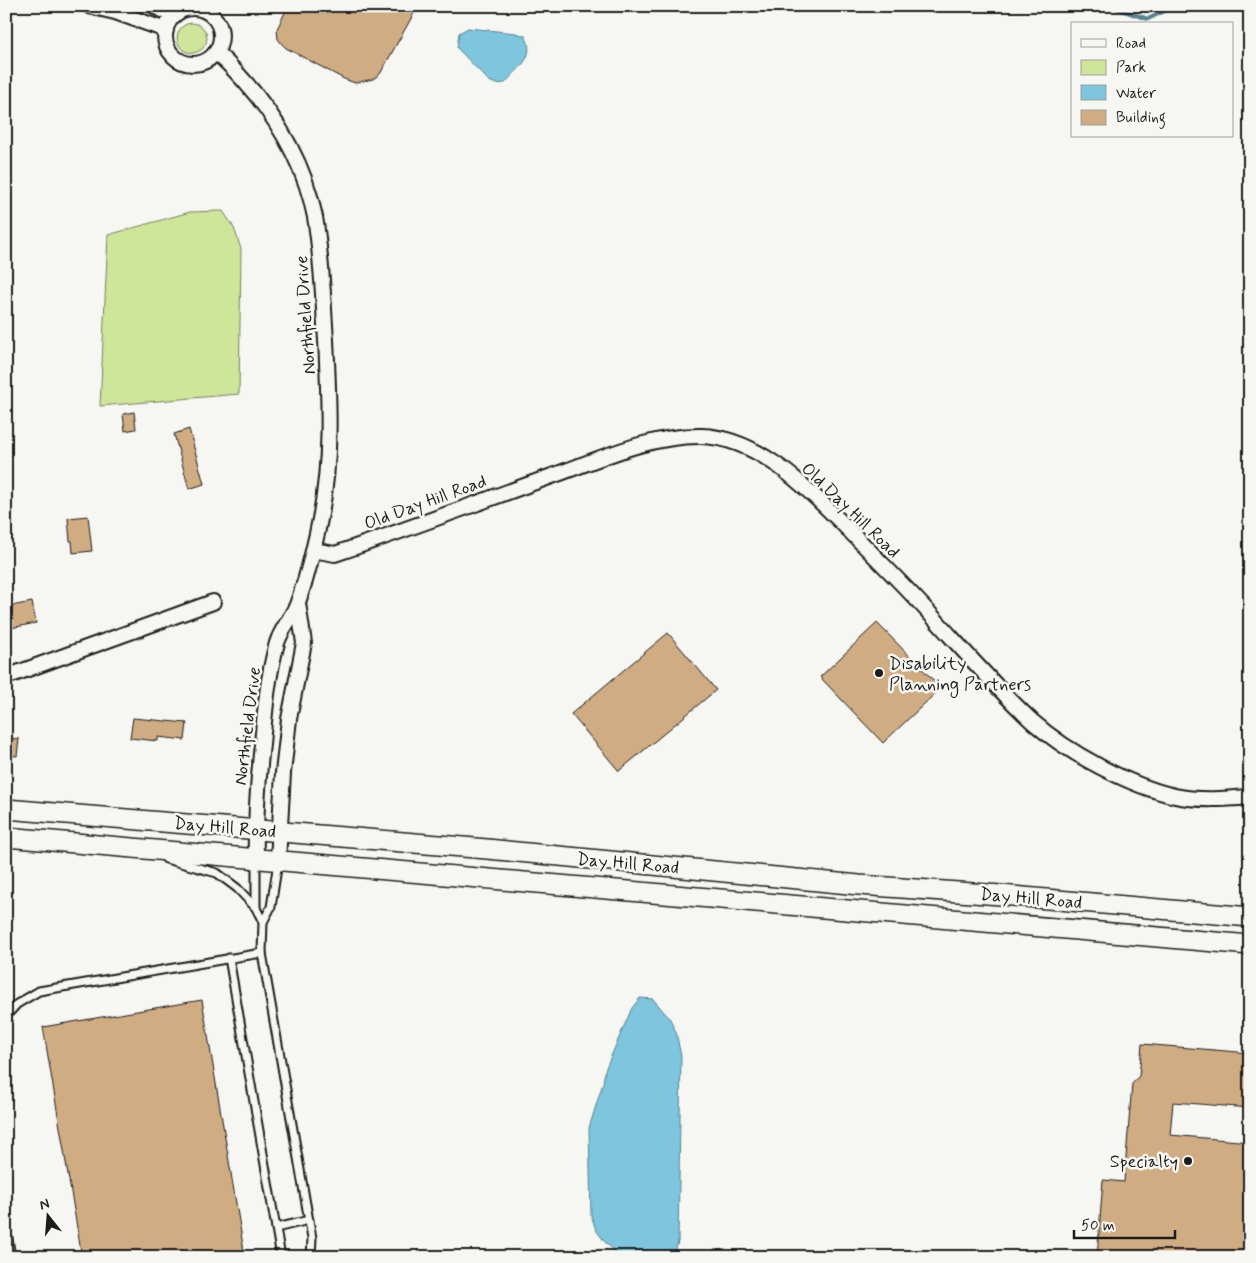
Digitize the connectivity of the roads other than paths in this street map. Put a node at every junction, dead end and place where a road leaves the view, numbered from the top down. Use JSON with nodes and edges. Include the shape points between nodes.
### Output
{"nodes":[{"id":1,"x":89,"y":6,"type":"edge"},
{"id":2,"x":154,"y":6,"type":"edge"},
{"id":3,"x":174,"y":16,"type":"junction"},
{"id":4,"x":166,"y":30,"type":"junction"},
{"id":5,"x":216,"y":52,"type":"junction"},
{"id":6,"x":313,"y":550,"type":"junction"},
{"id":7,"x":214,"y":602,"type":"dead end"},
{"id":8,"x":298,"y":603,"type":"junction"},
{"id":9,"x":6,"y":677,"type":"edge"},
{"id":10,"x":1250,"y":797,"type":"edge"},
{"id":11,"x":6,"y":809,"type":"edge"},
{"id":12,"x":255,"y":830,"type":"junction"},
{"id":13,"x":280,"y":832,"type":"junction"},
{"id":14,"x":6,"y":837,"type":"edge"},
{"id":15,"x":132,"y":847,"type":"junction"},
{"id":16,"x":256,"y":859,"type":"junction"},
{"id":17,"x":278,"y":861,"type":"junction"},
{"id":18,"x":750,"y":874,"type":"junction"},
{"id":19,"x":1001,"y":895,"type":"junction"},
{"id":20,"x":749,"y":902,"type":"junction"},
{"id":21,"x":256,"y":908,"type":"junction"},
{"id":22,"x":1250,"y":917,"type":"edge"},
{"id":23,"x":263,"y":922,"type":"junction"},
{"id":24,"x":996,"y":923,"type":"junction"},
{"id":25,"x":1250,"y":945,"type":"edge"},
{"id":26,"x":262,"y":953,"type":"junction"},
{"id":27,"x":229,"y":958,"type":"junction"},
{"id":28,"x":6,"y":1016,"type":"edge"},
{"id":29,"x":308,"y":1220,"type":"junction"},
{"id":30,"x":6,"y":1226,"type":"edge"},
{"id":31,"x":276,"y":1228,"type":"junction"},
{"id":32,"x":12,"y":1257,"type":"edge"},
{"id":33,"x":281,"y":1257,"type":"edge"},
{"id":34,"x":311,"y":1257,"type":"edge"}],
"edges":[{"from":1,"to":4,"type":"street"},
{"from":2,"to":3,"type":"street"},
{"from":3,"to":4,"type":"street"},
{"from":3,"to":5,"type":"street","via":[[193,8],[212,16],[221,33]]},
{"from":4,"to":5,"type":"street","via":[[168,48],[181,62],[200,63]]},
{"from":5,"to":6,"type":"street","name":"Northfield Drive","via":[[256,95],[286,137],[314,216],[321,270],[330,442]]},
{"from":6,"to":8,"type":"street","name":"Northfield Drive"},
{"from":6,"to":10,"type":"street","name":"Old Day Hill Road","via":[[335,554],[636,447],[682,437],[705,436],[727,441],[748,448],[770,461],[821,502],[1035,724],[1064,745],[1110,771],[1176,796]]},
{"from":7,"to":9,"type":"street"},
{"from":8,"to":12,"type":"street","name":"Northfield Drive","via":[[278,641],[273,663]]},
{"from":8,"to":13,"type":"street","name":"Northfield Drive","via":[[304,643],[289,719]]},
{"from":11,"to":12,"type":"main road","name":"Day Hill Road"},
{"from":12,"to":13,"type":"main road","name":"Day Hill Road"},
{"from":12,"to":16,"type":"street","name":"Northfield Drive"},
{"from":13,"to":17,"type":"street","name":"Northfield Drive"},
{"from":13,"to":18,"type":"main road","name":"Day Hill Road"},
{"from":14,"to":15,"type":"main road","name":"Day Hill Road"},
{"from":15,"to":16,"type":"main road","name":"Day Hill Road"},
{"from":15,"to":21,"type":"lane","via":[[217,873]]},
{"from":16,"to":17,"type":"main road","name":"Day Hill Road"},
{"from":16,"to":21,"type":"lane"},
{"from":17,"to":20,"type":"main road","name":"Day Hill Road"},
{"from":17,"to":23,"type":"lane","via":[[271,907]]},
{"from":18,"to":19,"type":"main road","name":"Day Hill Road"},
{"from":18,"to":20,"type":"main road"},
{"from":19,"to":22,"type":"main road","name":"Day Hill Road"},
{"from":19,"to":24,"type":"main road"},
{"from":20,"to":24,"type":"main road","name":"Day Hill Road"},
{"from":21,"to":23,"type":"lane"},
{"from":23,"to":26,"type":"lane"},
{"from":24,"to":25,"type":"main road","name":"Day Hill Road"},
{"from":26,"to":27,"type":"lane"},
{"from":26,"to":29,"type":"lane"},
{"from":27,"to":28,"type":"lane","via":[[40,991],[17,1004]]},
{"from":27,"to":31,"type":"lane"},
{"from":29,"to":31,"type":"lane"},
{"from":29,"to":34,"type":"lane","via":[[312,1238]]},
{"from":30,"to":32,"type":"lane"},
{"from":31,"to":33,"type":"lane"}]}
